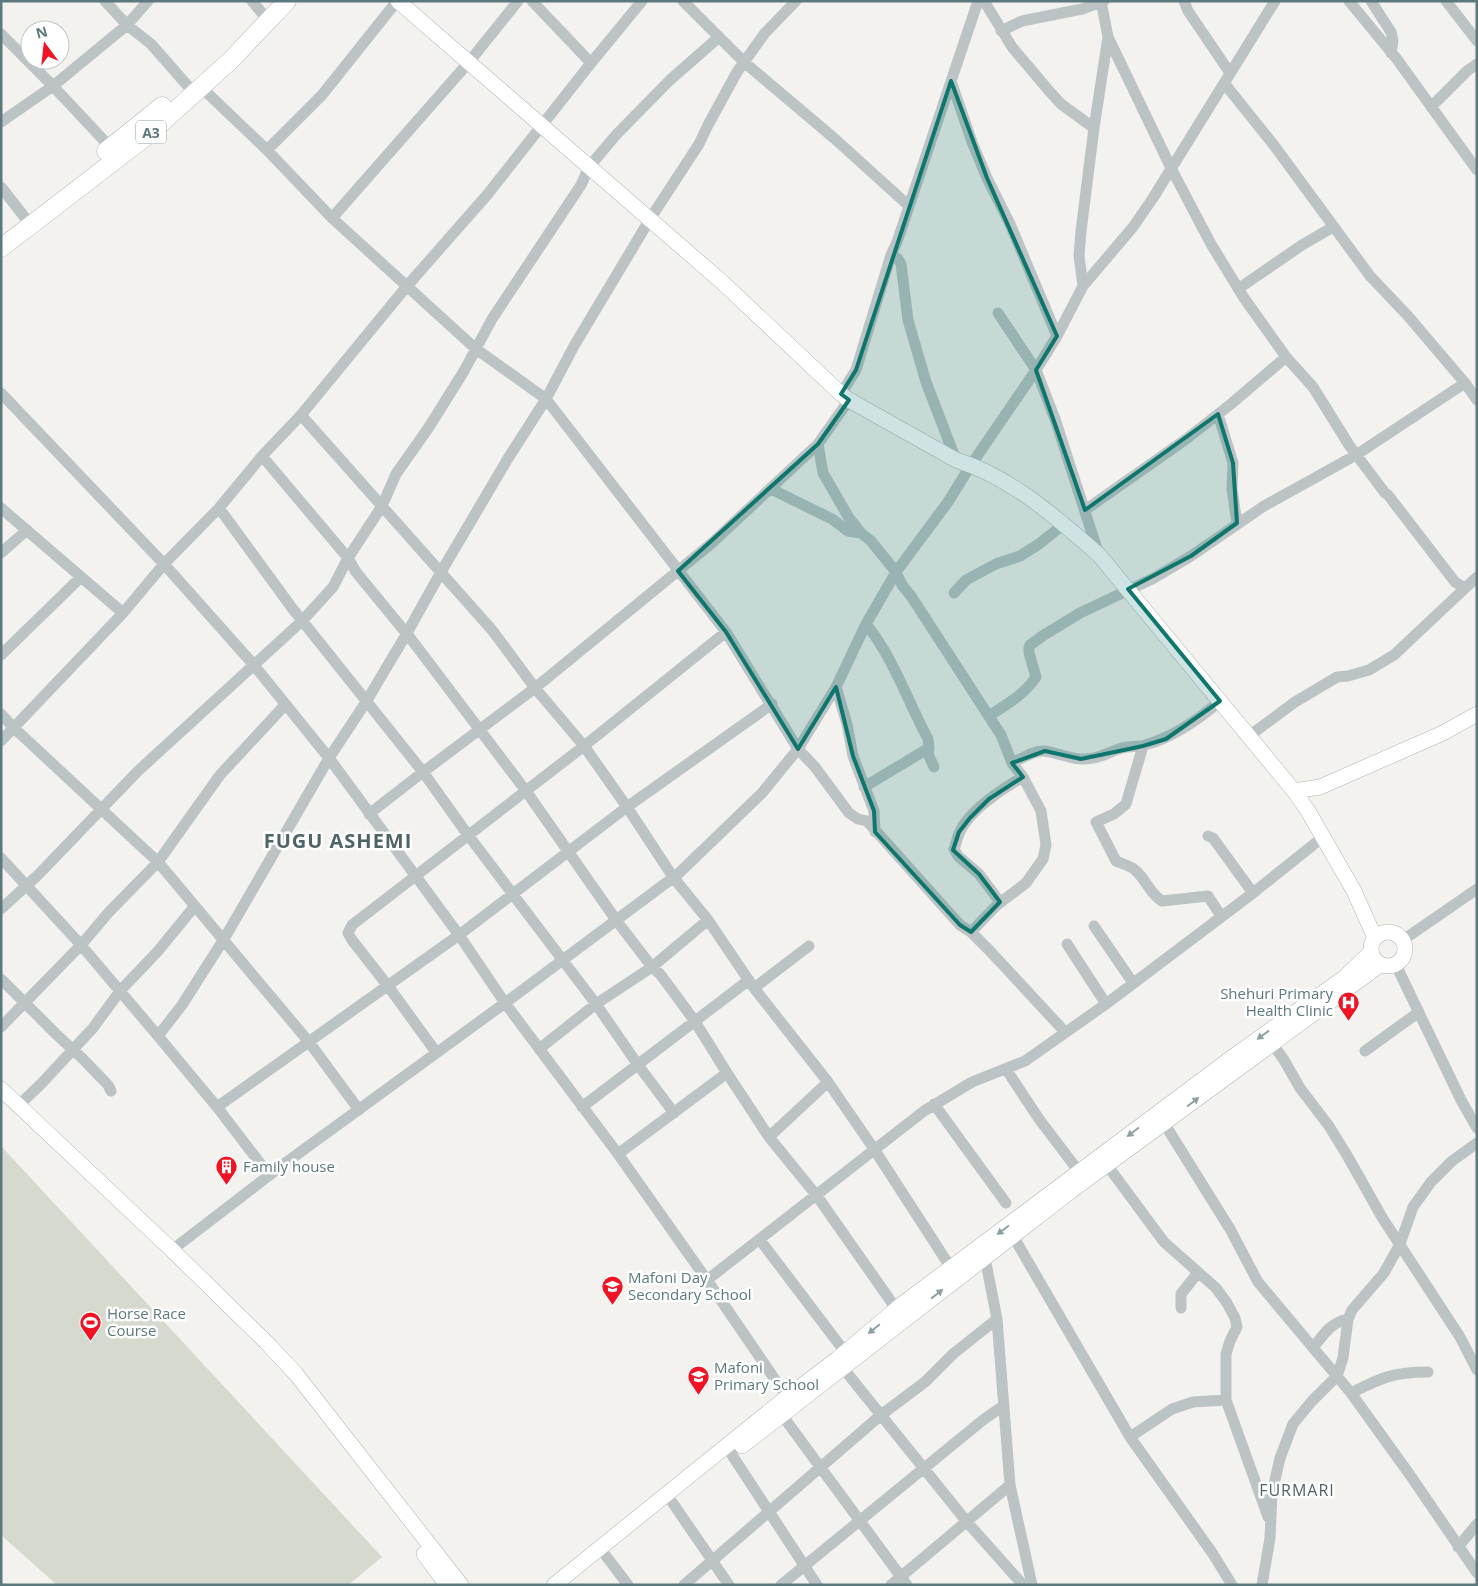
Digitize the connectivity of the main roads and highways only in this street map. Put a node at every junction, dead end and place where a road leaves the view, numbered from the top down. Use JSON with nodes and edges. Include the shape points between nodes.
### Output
{"nodes":[{"id":1,"x":287,"y":1,"type":"edge"},
{"id":2,"x":397,"y":1,"type":"edge"},
{"id":3,"x":262,"y":5,"type":"edge"},
{"id":4,"x":194,"y":86,"type":"junction"},
{"id":5,"x":27,"y":220,"type":"junction"},
{"id":6,"x":1,"y":235,"type":"edge"},
{"id":7,"x":1,"y":248,"type":"edge"},
{"id":8,"x":1477,"y":714,"type":"edge"},
{"id":9,"x":1320,"y":788,"type":"junction"},
{"id":10,"x":1294,"y":791,"type":"junction"},
{"id":11,"x":1308,"y":811,"type":"junction"},
{"id":12,"x":1378,"y":941,"type":"junction"},
{"id":13,"x":1388,"y":965,"type":"junction"},
{"id":14,"x":1,"y":1089,"type":"edge"},
{"id":15,"x":1,"y":1101,"type":"edge"},
{"id":16,"x":1082,"y":1177,"type":"junction"},
{"id":17,"x":841,"y":1360,"type":"junction"},
{"id":18,"x":416,"y":1535,"type":"junction"},
{"id":19,"x":447,"y":1585,"type":"edge"},
{"id":20,"x":461,"y":1585,"type":"edge"},
{"id":21,"x":554,"y":1585,"type":"edge"},
{"id":22,"x":569,"y":1585,"type":"edge"}],
"edges":[{"from":1,"to":4,"type":"highway","number":"A3","via":[[230,60]]},
{"from":2,"to":10,"type":"main road","via":[[736,295],[845,397],[956,460],[1013,487],[1064,524],[1128,589]]},
{"from":3,"to":4,"type":"highway","number":"A3","via":[[240,36]]},
{"from":4,"to":5,"type":"highway","number":"A3","via":[[111,148]]},
{"from":4,"to":5,"type":"highway","number":"A3","via":[[148,134]]},
{"from":5,"to":6,"type":"highway","number":"A3"},
{"from":5,"to":7,"type":"highway","number":"A3"},
{"from":8,"to":9,"type":"main road","via":[[1443,733]]},
{"from":9,"to":10,"type":"main road"},
{"from":9,"to":11,"type":"main road"},
{"from":10,"to":11,"type":"main road"},
{"from":11,"to":12,"type":"main road","via":[[1354,891]]},
{"from":12,"to":13,"type":"main road","via":[[1376,962]]},
{"from":12,"to":13,"type":"main road","via":[[1396,933],[1405,944],[1403,958]]},
{"from":12,"to":16,"type":"main road","one_way":true,"via":[[1339,981],[1234,1056]]},
{"from":16,"to":13,"type":"main road","one_way":true,"via":[[1107,1165],[1272,1043]]},
{"from":14,"to":18,"type":"main road","via":[[172,1250],[296,1374]]},
{"from":15,"to":18,"type":"main road","via":[[110,1201],[288,1377],[373,1486]]},
{"from":17,"to":16,"type":"main road","one_way":true,"via":[[985,1258]]},
{"from":16,"to":17,"type":"main road","one_way":true,"via":[[951,1268]]},
{"from":17,"to":21,"type":"main road","via":[[787,1397]]},
{"from":17,"to":22,"type":"main road","via":[[782,1415]]},
{"from":18,"to":19,"type":"main road"},
{"from":18,"to":20,"type":"main road"}]}
